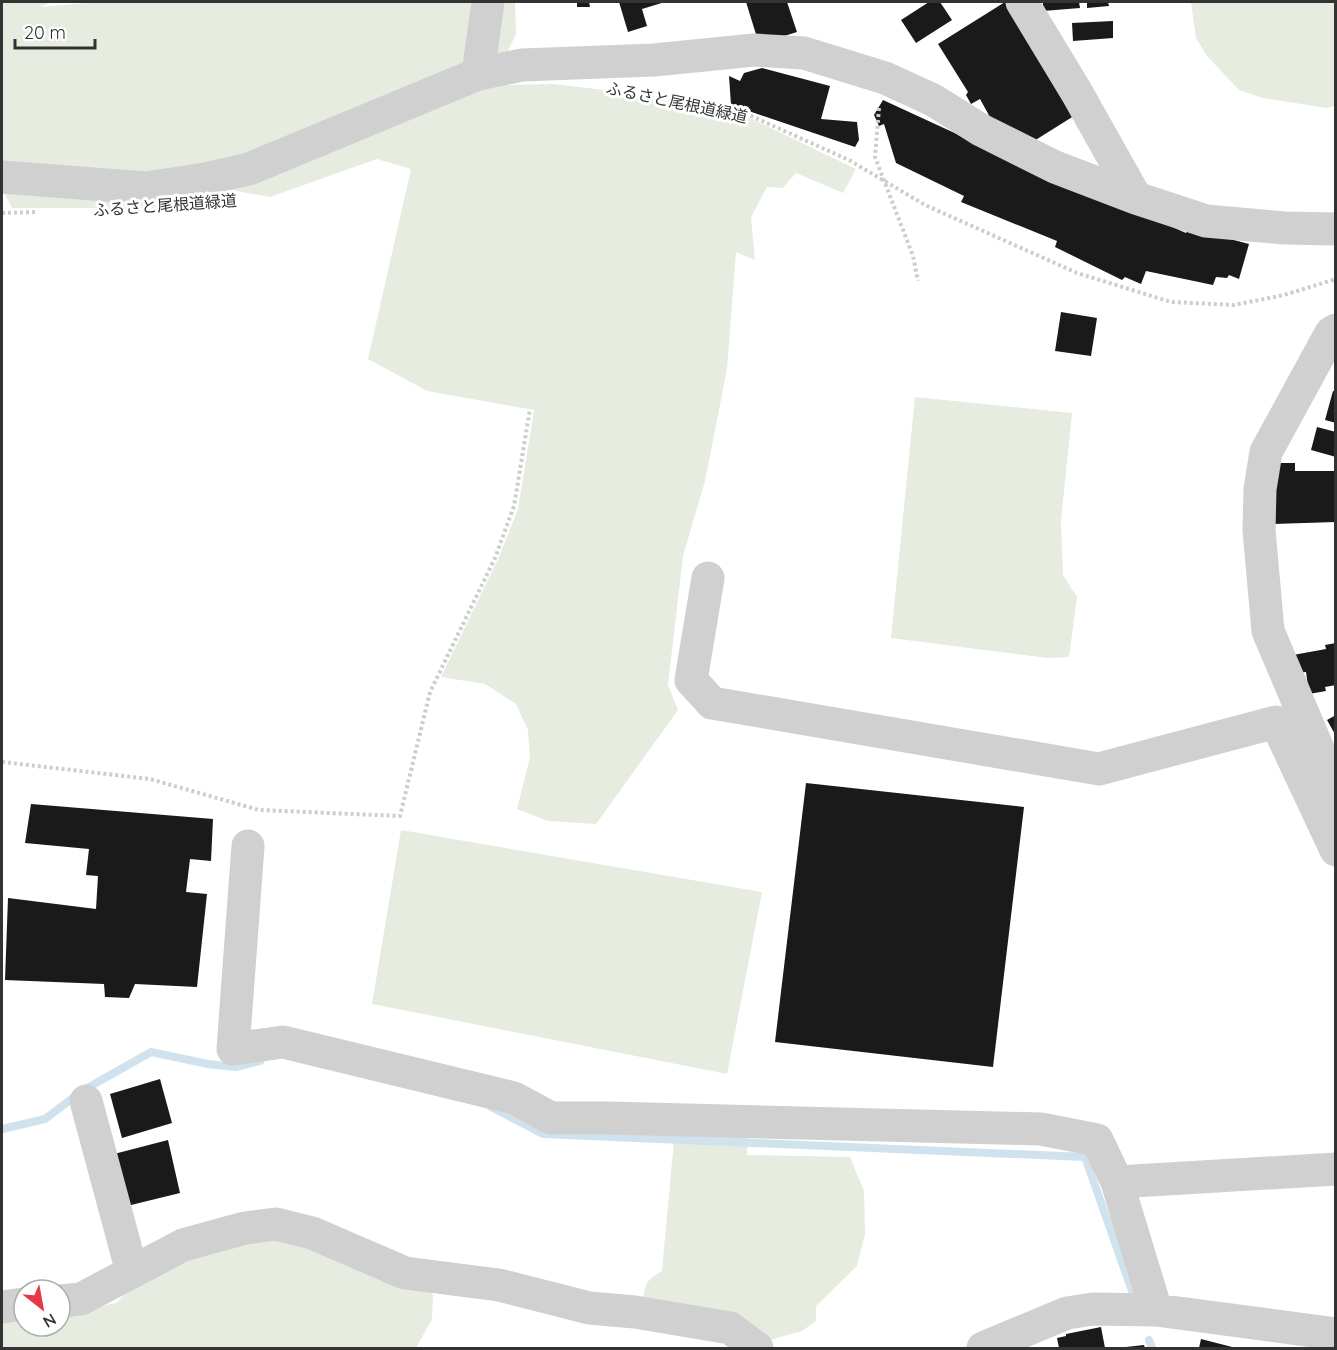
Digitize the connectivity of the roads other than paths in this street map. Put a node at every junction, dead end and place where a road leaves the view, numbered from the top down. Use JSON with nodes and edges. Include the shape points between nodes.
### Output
{"nodes":[{"id":1,"x":488,"y":2,"type":"edge"},
{"id":2,"x":1022,"y":2,"type":"edge"},
{"id":3,"x":478,"y":74,"type":"junction"},
{"id":4,"x":2,"y":177,"type":"edge"},
{"id":5,"x":1136,"y":198,"type":"junction"},
{"id":6,"x":1335,"y":229,"type":"edge"},
{"id":7,"x":1335,"y":330,"type":"edge"},
{"id":8,"x":708,"y":578,"type":"dead end"},
{"id":9,"x":1335,"y":789,"type":"edge"},
{"id":10,"x":248,"y":846,"type":"dead end"},
{"id":11,"x":1335,"y":850,"type":"edge"},
{"id":12,"x":86,"y":1101,"type":"dead end"},
{"id":13,"x":1335,"y":1169,"type":"edge"},
{"id":14,"x":1117,"y":1182,"type":"junction"},
{"id":15,"x":132,"y":1272,"type":"junction"},
{"id":16,"x":72,"y":1300,"type":"edge"},
{"id":17,"x":1156,"y":1310,"type":"junction"},
{"id":18,"x":1335,"y":1334,"type":"edge"},
{"id":19,"x":1040,"y":1337,"type":"edge"},
{"id":20,"x":758,"y":1348,"type":"edge"},
{"id":21,"x":983,"y":1348,"type":"edge"}],
"edges":[{"from":1,"to":3,"type":"street"},
{"from":2,"to":5,"type":"street"},
{"from":3,"to":4,"type":"street","via":[[249,169],[205,179],[146,188]]},
{"from":3,"to":5,"type":"street","via":[[522,65],[654,60],[754,50],[804,53],[885,78],[1055,167]]},
{"from":5,"to":6,"type":"street","via":[[1206,221]]},
{"from":7,"to":9,"type":"street","via":[[1266,452],[1259,530],[1268,631]]},
{"from":8,"to":11,"type":"street","via":[[691,680],[712,703],[1099,769],[1276,722]]},
{"from":10,"to":14,"type":"street","via":[[233,1049],[283,1042],[513,1098],[551,1118],[1041,1129],[1096,1140]]},
{"from":12,"to":15,"type":"street"},
{"from":13,"to":14,"type":"street"},
{"from":14,"to":17,"type":"street"},
{"from":15,"to":16,"type":"street","via":[[81,1299]]},
{"from":15,"to":20,"type":"street","via":[[183,1245],[276,1224],[312,1233],[405,1273],[499,1285],[589,1308],[730,1328]]},
{"from":17,"to":18,"type":"street"},
{"from":17,"to":19,"type":"street","via":[[1093,1309],[1067,1313]]},
{"from":19,"to":21,"type":"street"}]}
